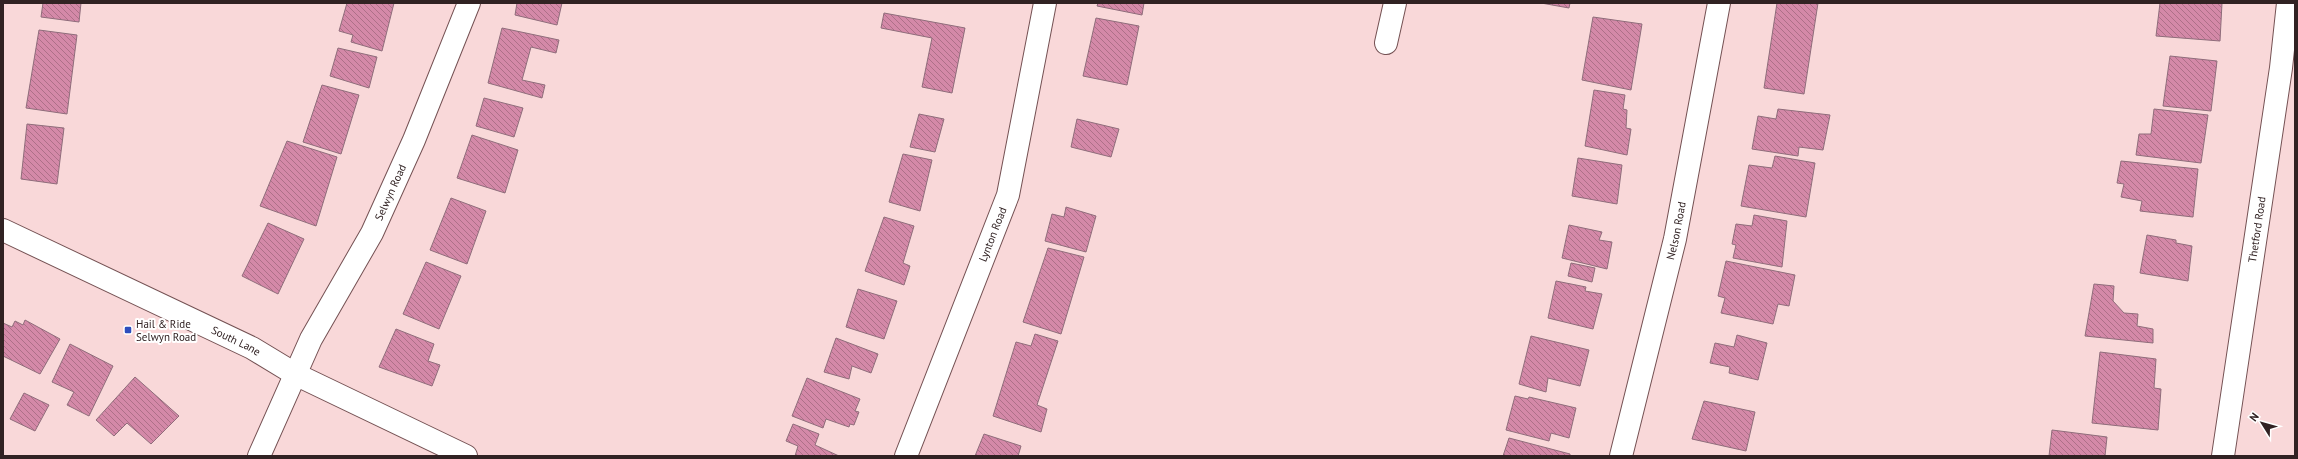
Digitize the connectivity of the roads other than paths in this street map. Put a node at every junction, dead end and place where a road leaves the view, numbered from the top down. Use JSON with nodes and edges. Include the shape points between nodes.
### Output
{"nodes":[{"id":1,"x":469,"y":3,"type":"edge"},
{"id":2,"x":1045,"y":3,"type":"edge"},
{"id":3,"x":1395,"y":3,"type":"edge"},
{"id":4,"x":1719,"y":3,"type":"edge"},
{"id":5,"x":2288,"y":3,"type":"edge"},
{"id":6,"x":1386,"y":43,"type":"dead end"},
{"id":7,"x":3,"y":230,"type":"edge"},
{"id":8,"x":294,"y":374,"type":"junction"},
{"id":9,"x":259,"y":456,"type":"edge"},
{"id":10,"x":466,"y":456,"type":"edge"},
{"id":11,"x":906,"y":456,"type":"edge"},
{"id":12,"x":1621,"y":456,"type":"edge"},
{"id":13,"x":2223,"y":456,"type":"edge"}],
"edges":[{"from":1,"to":8,"type":"street","name":"Selwyn Road","via":[[414,140],[372,233],[311,339]]},
{"from":2,"to":11,"type":"street","name":"Lynton Road","via":[[1008,195]]},
{"from":3,"to":6,"type":"street"},
{"from":4,"to":12,"type":"street","name":"Nelson Road","via":[[1675,239]]},
{"from":5,"to":13,"type":"street","name":"Thetford Road","via":[[2281,68]]},
{"from":7,"to":8,"type":"street","name":"South Lane","via":[[252,348]]},
{"from":8,"to":9,"type":"street","name":"Selwyn Road"},
{"from":8,"to":10,"type":"street","name":"South Lane"}]}
